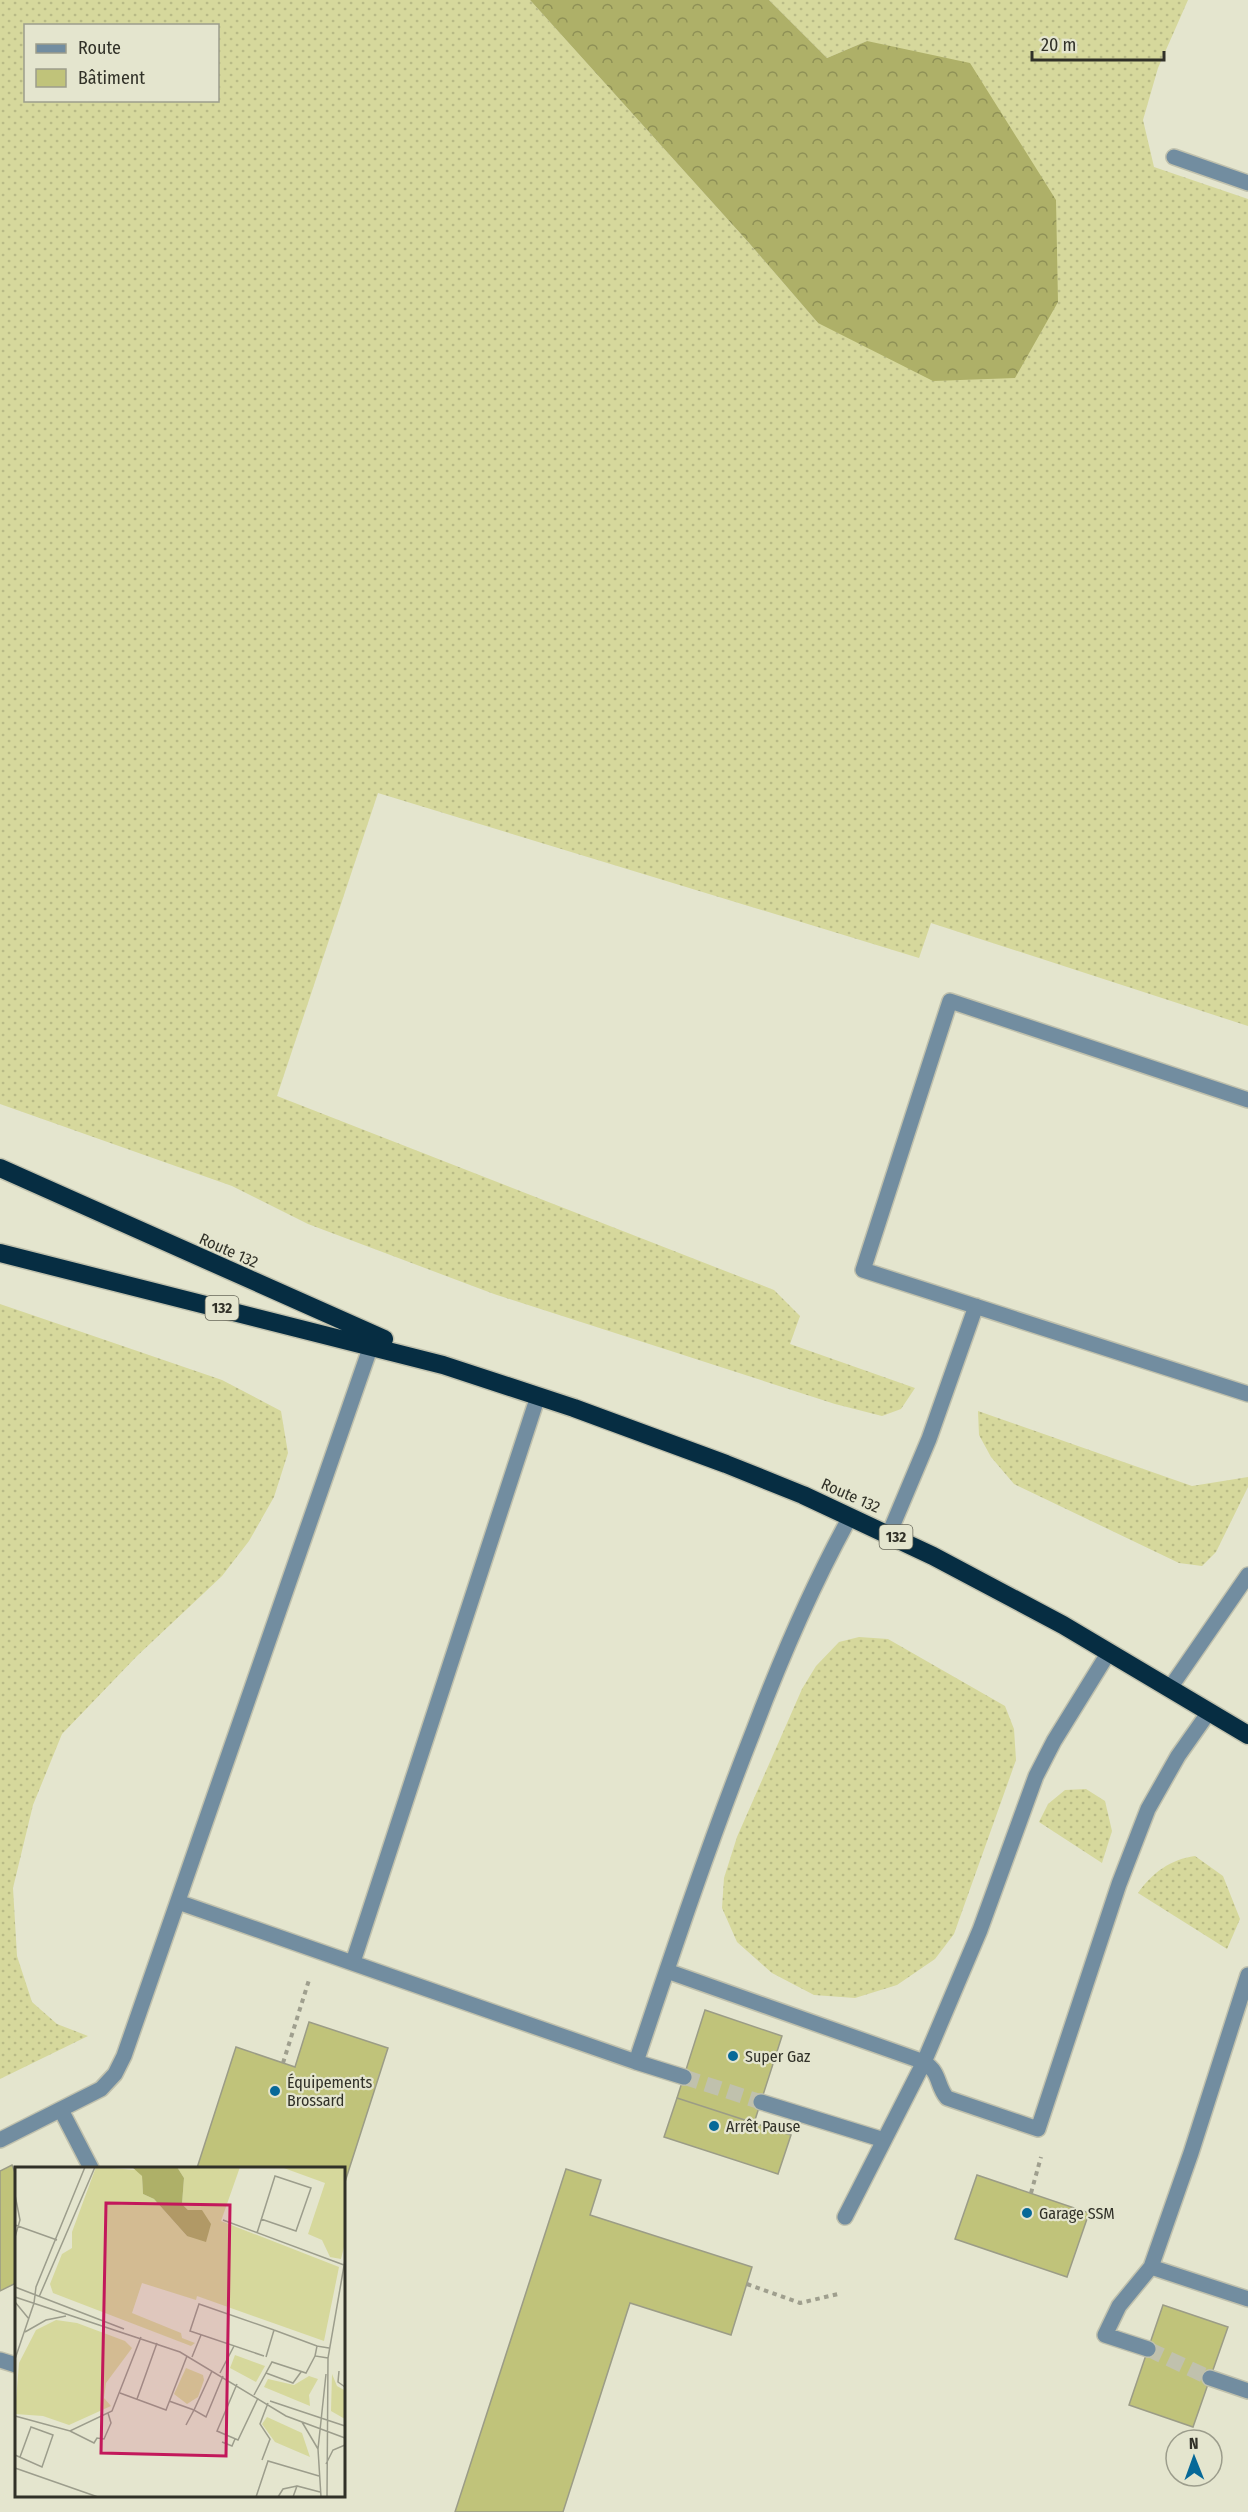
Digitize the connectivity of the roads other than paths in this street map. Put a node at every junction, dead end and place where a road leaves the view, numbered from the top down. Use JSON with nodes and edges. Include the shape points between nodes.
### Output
{"nodes":[{"id":1,"x":1174,"y":157,"type":"dead end"},
{"id":2,"x":1248,"y":183,"type":"edge"},
{"id":3,"x":1248,"y":1100,"type":"edge"},
{"id":4,"x":0,"y":1168,"type":"edge"},
{"id":5,"x":0,"y":1252,"type":"edge"},
{"id":6,"x":976,"y":1306,"type":"junction"},
{"id":7,"x":373,"y":1340,"type":"junction"},
{"id":8,"x":1248,"y":1394,"type":"edge"},
{"id":9,"x":538,"y":1396,"type":"junction"},
{"id":10,"x":850,"y":1516,"type":"junction"},
{"id":11,"x":889,"y":1533,"type":"junction"},
{"id":12,"x":1248,"y":1575,"type":"edge"},
{"id":13,"x":1109,"y":1652,"type":"junction"},
{"id":14,"x":1170,"y":1688,"type":"junction"},
{"id":15,"x":1209,"y":1712,"type":"junction"},
{"id":16,"x":1248,"y":1736,"type":"edge"},
{"id":17,"x":178,"y":1902,"type":"junction"},
{"id":18,"x":352,"y":1962,"type":"junction"},
{"id":19,"x":667,"y":1971,"type":"junction"},
{"id":20,"x":1248,"y":1975,"type":"edge"},
{"id":21,"x":636,"y":2062,"type":"junction"},
{"id":22,"x":924,"y":2062,"type":"junction"},
{"id":23,"x":684,"y":2077,"type":"tunnel mouth"},
{"id":24,"x":761,"y":2102,"type":"tunnel mouth"},
{"id":25,"x":61,"y":2110,"type":"junction"},
{"id":26,"x":0,"y":2140,"type":"edge"},
{"id":27,"x":884,"y":2140,"type":"junction"},
{"id":28,"x":90,"y":2167,"type":"edge"},
{"id":29,"x":844,"y":2217,"type":"dead end"},
{"id":30,"x":1151,"y":2267,"type":"junction"},
{"id":31,"x":1248,"y":2299,"type":"edge"},
{"id":32,"x":1148,"y":2349,"type":"tunnel mouth"},
{"id":33,"x":0,"y":2360,"type":"edge"},
{"id":34,"x":15,"y":2365,"type":"edge"},
{"id":35,"x":1210,"y":2378,"type":"tunnel mouth"},
{"id":36,"x":1248,"y":2391,"type":"edge"}],
"edges":[{"from":1,"to":2,"type":"lane"},
{"from":3,"to":6,"type":"lane","via":[[950,1001],[863,1270]]},
{"from":4,"to":7,"type":"highway","name":"Route 132","number":"132"},
{"from":5,"to":7,"type":"highway","name":"Route 132","number":"132"},
{"from":6,"to":8,"type":"lane"},
{"from":6,"to":11,"type":"lane","via":[[929,1439]]},
{"from":7,"to":9,"type":"highway","name":"Route 132","number":"132"},
{"from":7,"to":17,"type":"lane"},
{"from":9,"to":10,"type":"highway","name":"Route 132","number":"132","via":[[715,1460]]},
{"from":9,"to":18,"type":"lane"},
{"from":10,"to":11,"type":"highway","name":"Route 132","number":"132"},
{"from":10,"to":19,"type":"lane","via":[[783,1653],[712,1836]]},
{"from":11,"to":13,"type":"highway","name":"Route 132","number":"132"},
{"from":12,"to":14,"type":"lane"},
{"from":13,"to":14,"type":"highway","name":"Route 132","number":"132"},
{"from":13,"to":22,"type":"lane","via":[[1058,1732],[1036,1776],[980,1930]]},
{"from":14,"to":15,"type":"highway","name":"Route 132","number":"132"},
{"from":15,"to":16,"type":"highway","name":"Route 132","number":"132"},
{"from":15,"to":22,"type":"lane","via":[[1172,1764],[1148,1809],[1119,1884],[1038,2130],[948,2098],[933,2068]]},
{"from":17,"to":18,"type":"lane"},
{"from":17,"to":25,"type":"lane","via":[[115,2074],[101,2089]]},
{"from":18,"to":21,"type":"lane"},
{"from":19,"to":21,"type":"lane"},
{"from":19,"to":22,"type":"lane"},
{"from":20,"to":30,"type":"lane"},
{"from":21,"to":23,"type":"lane"},
{"from":22,"to":27,"type":"lane"},
{"from":24,"to":27,"type":"lane"},
{"from":25,"to":26,"type":"lane"},
{"from":25,"to":28,"type":"lane"},
{"from":27,"to":29,"type":"lane"},
{"from":30,"to":31,"type":"lane"},
{"from":30,"to":32,"type":"lane","via":[[1119,2306],[1105,2335]]},
{"from":33,"to":34,"type":"lane"},
{"from":35,"to":36,"type":"lane"}]}
